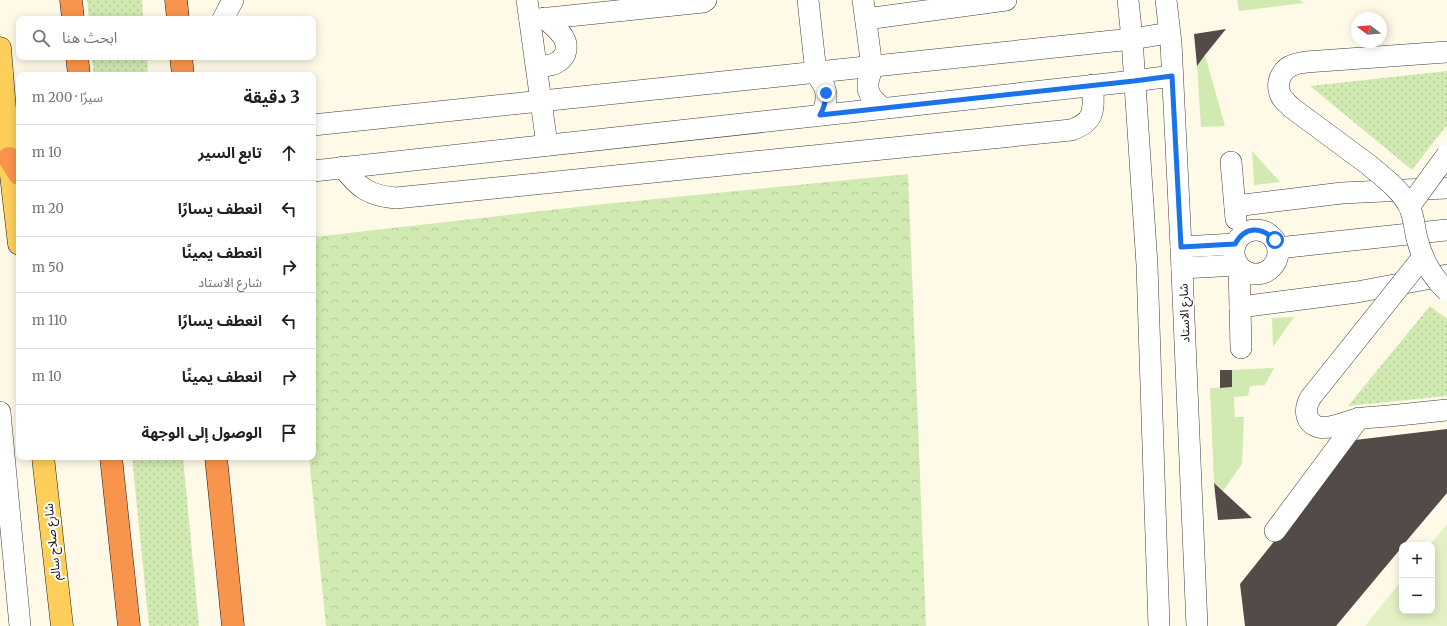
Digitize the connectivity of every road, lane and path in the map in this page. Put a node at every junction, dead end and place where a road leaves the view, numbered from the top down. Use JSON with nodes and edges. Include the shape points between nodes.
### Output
{"nodes":[{"id":1,"x":71,"y":0,"type":"edge"},
{"id":2,"x":176,"y":0,"type":"edge"},
{"id":3,"x":233,"y":0,"type":"edge"},
{"id":4,"x":706,"y":0,"type":"edge"},
{"id":5,"x":808,"y":0,"type":"edge"},
{"id":6,"x":1006,"y":0,"type":"edge"},
{"id":7,"x":1128,"y":0,"type":"edge"},
{"id":8,"x":1166,"y":0,"type":"edge"},
{"id":9,"x":864,"y":10,"type":"edge"},
{"id":10,"x":534,"y":13,"type":"edge"},
{"id":11,"x":73,"y":16,"type":"edge"},
{"id":12,"x":178,"y":16,"type":"edge"},
{"id":13,"x":225,"y":16,"type":"edge"},
{"id":14,"x":1169,"y":32,"type":"junction"},
{"id":15,"x":1132,"y":39,"type":"junction"},
{"id":16,"x":0,"y":48,"type":"edge"},
{"id":17,"x":1447,"y":52,"type":"edge"},
{"id":18,"x":77,"y":60,"type":"edge"},
{"id":19,"x":537,"y":67,"type":"junction"},
{"id":20,"x":872,"y":67,"type":"junction"},
{"id":21,"x":79,"y":72,"type":"edge"},
{"id":22,"x":816,"y":73,"type":"junction"},
{"id":23,"x":1172,"y":76,"type":"junction"},
{"id":24,"x":1134,"y":81,"type":"junction"},
{"id":25,"x":1093,"y":85,"type":"junction"},
{"id":26,"x":541,"y":100,"type":"junction"},
{"id":27,"x":882,"y":108,"type":"junction"},
{"id":28,"x":820,"y":115,"type":"junction"},
{"id":29,"x":316,"y":125,"type":"edge"},
{"id":30,"x":547,"y":145,"type":"junction"},
{"id":31,"x":1447,"y":155,"type":"edge"},
{"id":32,"x":1232,"y":162,"type":"dead end"},
{"id":33,"x":14,"y":166,"type":"edge"},
{"id":34,"x":343,"y":167,"type":"junction"},
{"id":35,"x":316,"y":171,"type":"edge"},
{"id":36,"x":1447,"y":188,"type":"edge"},
{"id":37,"x":16,"y":197,"type":"edge"},
{"id":38,"x":1235,"y":206,"type":"junction"},
{"id":39,"x":1409,"y":207,"type":"junction"},
{"id":40,"x":1447,"y":230,"type":"edge"},
{"id":41,"x":1236,"y":241,"type":"junction"},
{"id":42,"x":1181,"y":247,"type":"junction"},
{"id":43,"x":1278,"y":248,"type":"junction"},
{"id":44,"x":1423,"y":257,"type":"junction"},
{"id":45,"x":1238,"y":266,"type":"junction"},
{"id":46,"x":1182,"y":268,"type":"junction"},
{"id":47,"x":1447,"y":275,"type":"edge"},
{"id":48,"x":1447,"y":291,"type":"edge"},
{"id":49,"x":1240,"y":307,"type":"junction"},
{"id":50,"x":1241,"y":348,"type":"dead end"},
{"id":51,"x":1447,"y":410,"type":"edge"},
{"id":52,"x":0,"y":412,"type":"edge"},
{"id":53,"x":1359,"y":418,"type":"junction"},
{"id":54,"x":43,"y":460,"type":"edge"},
{"id":55,"x":111,"y":460,"type":"edge"},
{"id":56,"x":216,"y":460,"type":"edge"},
{"id":57,"x":5,"y":514,"type":"edge"},
{"id":58,"x":1275,"y":531,"type":"dead end"},
{"id":59,"x":20,"y":626,"type":"edge"},
{"id":60,"x":62,"y":626,"type":"edge"},
{"id":61,"x":129,"y":626,"type":"edge"},
{"id":62,"x":233,"y":626,"type":"edge"},
{"id":63,"x":1159,"y":626,"type":"edge"},
{"id":64,"x":1197,"y":626,"type":"edge"}],
"edges":[{"from":1,"to":11,"type":"highway"},
{"from":2,"to":12,"type":"highway"},
{"from":3,"to":13,"type":"street"},
{"from":4,"to":10,"type":"street"},
{"from":5,"to":22,"type":"street"},
{"from":6,"to":9,"type":"street"},
{"from":7,"to":15,"type":"street"},
{"from":8,"to":14,"type":"street","name":"شارع الاستاد"},
{"from":9,"to":20,"type":"street"},
{"from":10,"to":19,"type":"street"},
{"from":10,"to":19,"type":"street","via":[[560,32],[566,40],[567,49],[563,58],[556,63]]},
{"from":14,"to":15,"type":"street"},
{"from":14,"to":23,"type":"street","name":"شارع الاستاد"},
{"from":15,"to":20,"type":"street"},
{"from":15,"to":24,"type":"street"},
{"from":16,"to":33,"type":"main road"},
{"from":17,"to":39,"type":"street","bridge":true,"via":[[1306,62],[1285,69],[1279,79],[1279,91],[1283,100],[1369,165],[1396,188]]},
{"from":18,"to":21,"type":"highway"},
{"from":19,"to":26,"type":"street"},
{"from":20,"to":22,"type":"street"},
{"from":20,"to":27,"type":"street","via":[[868,90]]},
{"from":22,"to":26,"type":"street"},
{"from":22,"to":28,"type":"street","via":[[826,93],[824,109]]},
{"from":23,"to":24,"type":"street"},
{"from":23,"to":42,"type":"street","name":"شارع الاستاد"},
{"from":24,"to":25,"type":"street"},
{"from":24,"to":63,"type":"street","via":[[1147,265]]},
{"from":25,"to":27,"type":"street"},
{"from":25,"to":34,"type":"street","via":[[1093,112],[1082,126],[1071,130],[396,198],[380,197],[366,190],[353,181]]},
{"from":26,"to":29,"type":"street"},
{"from":26,"to":30,"type":"street"},
{"from":27,"to":28,"type":"street"},
{"from":28,"to":30,"type":"street"},
{"from":30,"to":34,"type":"street"},
{"from":31,"to":39,"type":"street","bridge":true},
{"from":32,"to":38,"type":"street"},
{"from":33,"to":37,"type":"main road"},
{"from":34,"to":35,"type":"street"},
{"from":36,"to":38,"type":"street","via":[[1342,193]]},
{"from":38,"to":41,"type":"street"},
{"from":39,"to":44,"type":"street","bridge":true},
{"from":40,"to":43,"type":"street"},
{"from":41,"to":42,"type":"street"},
{"from":41,"to":43,"type":"street","via":[[1244,232],[1261,230],[1275,240]]},
{"from":41,"to":45,"type":"street","via":[[1233,251]]},
{"from":42,"to":46,"type":"street","name":"شارع الاستاد"},
{"from":43,"to":45,"type":"street","via":[[1274,264],[1262,274],[1246,272]]},
{"from":44,"to":48,"type":"street","bridge":true,"via":[[1431,272]]},
{"from":44,"to":53,"type":"street","bridge":true,"via":[[1307,404],[1308,418],[1320,427]]},
{"from":45,"to":46,"type":"street"},
{"from":45,"to":49,"type":"street"},
{"from":46,"to":64,"type":"street","name":"شارع الاستاد"},
{"from":47,"to":49,"type":"street","via":[[1358,292]]},
{"from":49,"to":50,"type":"street"},
{"from":51,"to":53,"type":"street"},
{"from":52,"to":57,"type":"street"},
{"from":53,"to":58,"type":"street"},
{"from":54,"to":60,"type":"main road","name":"شارع صلاح سالم"},
{"from":55,"to":61,"type":"highway"},
{"from":56,"to":62,"type":"highway"},
{"from":57,"to":59,"type":"street"}]}
